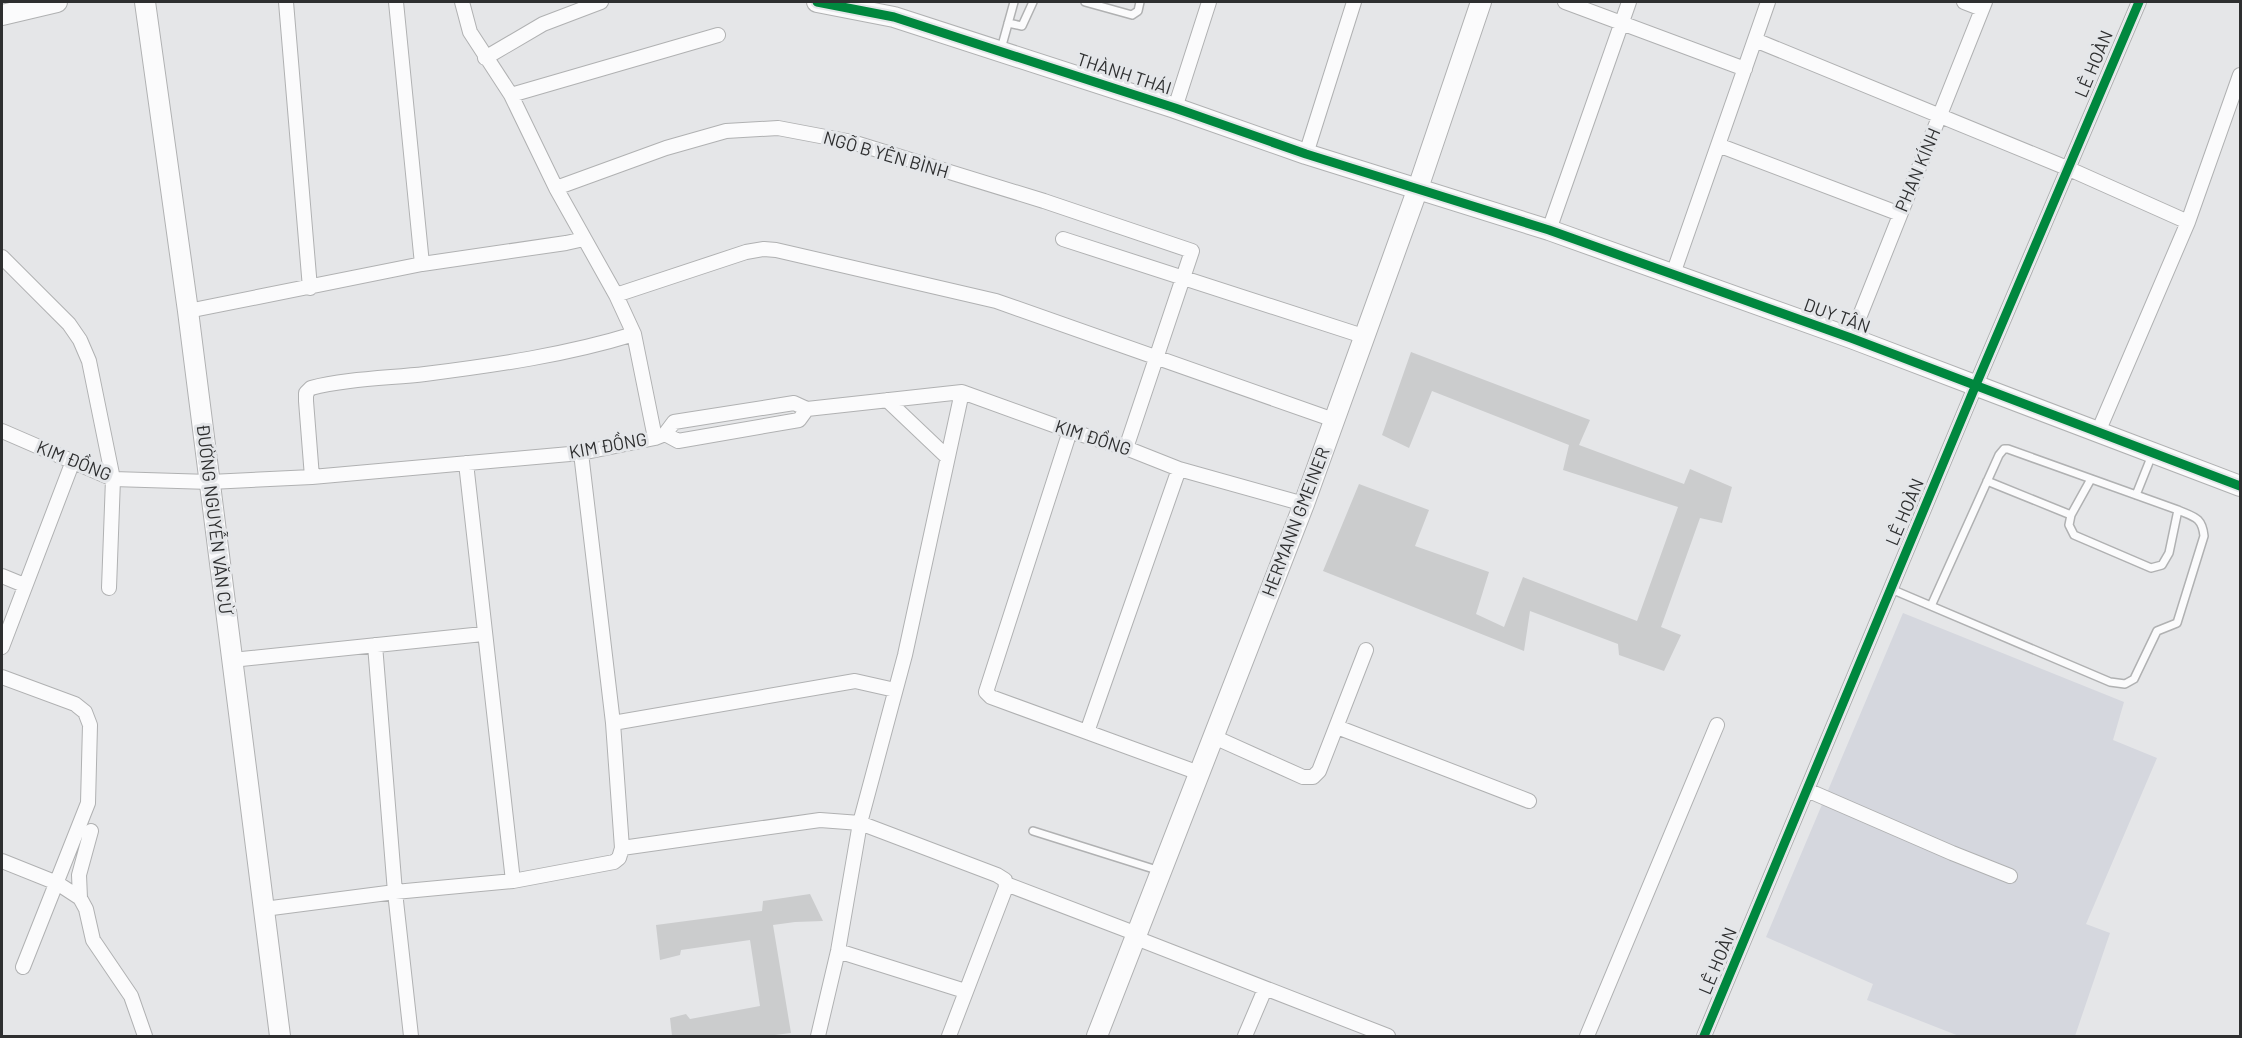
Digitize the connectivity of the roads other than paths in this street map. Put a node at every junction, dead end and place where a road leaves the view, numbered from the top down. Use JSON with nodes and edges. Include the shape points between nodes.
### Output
{"nodes":[{"id":1,"x":57,"y":2,"type":"edge"},
{"id":2,"x":146,"y":2,"type":"edge"},
{"id":3,"x":285,"y":2,"type":"edge"},
{"id":4,"x":396,"y":2,"type":"edge"},
{"id":5,"x":462,"y":2,"type":"edge"},
{"id":6,"x":601,"y":2,"type":"edge"},
{"id":7,"x":817,"y":2,"type":"edge"},
{"id":8,"x":1014,"y":2,"type":"edge"},
{"id":9,"x":1033,"y":2,"type":"edge"},
{"id":10,"x":1085,"y":2,"type":"edge"},
{"id":11,"x":1140,"y":2,"type":"edge"},
{"id":12,"x":1209,"y":2,"type":"edge"},
{"id":13,"x":1354,"y":2,"type":"edge"},
{"id":14,"x":1480,"y":2,"type":"edge"},
{"id":15,"x":1565,"y":2,"type":"edge"},
{"id":16,"x":1629,"y":2,"type":"edge"},
{"id":17,"x":1768,"y":2,"type":"edge"},
{"id":18,"x":1964,"y":2,"type":"edge"},
{"id":19,"x":2139,"y":2,"type":"edge"},
{"id":20,"x":1983,"y":5,"type":"edge"},
{"id":21,"x":2,"y":15,"type":"edge"},
{"id":22,"x":1622,"y":22,"type":"junction"},
{"id":23,"x":1008,"y":23,"type":"junction"},
{"id":24,"x":718,"y":35,"type":"dead end"},
{"id":25,"x":1755,"y":40,"type":"junction"},
{"id":26,"x":1000,"y":51,"type":"junction"},
{"id":27,"x":485,"y":58,"type":"junction"},
{"id":28,"x":1745,"y":69,"type":"junction"},
{"id":29,"x":2241,"y":75,"type":"edge"},
{"id":30,"x":511,"y":95,"type":"junction"},
{"id":31,"x":1175,"y":108,"type":"junction"},
{"id":32,"x":1941,"y":115,"type":"junction"},
{"id":33,"x":1718,"y":145,"type":"junction"},
{"id":34,"x":1306,"y":154,"type":"junction"},
{"id":35,"x":2067,"y":168,"type":"junction"},
{"id":36,"x":555,"y":188,"type":"junction"},
{"id":37,"x":1418,"y":188,"type":"junction"},
{"id":38,"x":1900,"y":214,"type":"junction"},
{"id":39,"x":2188,"y":222,"type":"junction"},
{"id":40,"x":1549,"y":230,"type":"junction"},
{"id":41,"x":584,"y":239,"type":"junction"},
{"id":42,"x":1063,"y":239,"type":"dead end"},
{"id":43,"x":2,"y":257,"type":"edge"},
{"id":44,"x":422,"y":264,"type":"junction"},
{"id":45,"x":1673,"y":274,"type":"junction"},
{"id":46,"x":1184,"y":277,"type":"junction"},
{"id":47,"x":310,"y":288,"type":"junction"},
{"id":48,"x":616,"y":295,"type":"junction"},
{"id":49,"x":188,"y":311,"type":"junction"},
{"id":50,"x":634,"y":334,"type":"junction"},
{"id":51,"x":1364,"y":336,"type":"junction"},
{"id":52,"x":1851,"y":338,"type":"junction"},
{"id":53,"x":1157,"y":357,"type":"junction"},
{"id":54,"x":1975,"y":387,"type":"junction"},
{"id":55,"x":962,"y":392,"type":"junction"},
{"id":56,"x":887,"y":400,"type":"junction"},
{"id":57,"x":807,"y":409,"type":"junction"},
{"id":58,"x":721,"y":414,"type":"junction"},
{"id":59,"x":1335,"y":420,"type":"junction"},
{"id":60,"x":1070,"y":430,"type":"junction"},
{"id":61,"x":2,"y":431,"type":"edge"},
{"id":62,"x":2098,"y":432,"type":"junction"},
{"id":63,"x":724,"y":434,"type":"junction"},
{"id":64,"x":660,"y":436,"type":"junction"},
{"id":65,"x":1126,"y":448,"type":"junction"},
{"id":66,"x":581,"y":453,"type":"junction"},
{"id":67,"x":2153,"y":453,"type":"junction"},
{"id":68,"x":947,"y":457,"type":"junction"},
{"id":69,"x":73,"y":461,"type":"junction"},
{"id":70,"x":466,"y":463,"type":"junction"},
{"id":71,"x":1179,"y":469,"type":"junction"},
{"id":72,"x":312,"y":477,"type":"junction"},
{"id":73,"x":113,"y":478,"type":"junction"},
{"id":74,"x":2091,"y":479,"type":"junction"},
{"id":75,"x":1987,"y":481,"type":"junction"},
{"id":76,"x":210,"y":482,"type":"junction"},
{"id":77,"x":2241,"y":486,"type":"edge"},
{"id":78,"x":2136,"y":495,"type":"junction"},
{"id":79,"x":1304,"y":504,"type":"junction"},
{"id":80,"x":2178,"y":510,"type":"junction"},
{"id":81,"x":2071,"y":515,"type":"junction"},
{"id":82,"x":2,"y":576,"type":"edge"},
{"id":83,"x":24,"y":585,"type":"junction"},
{"id":84,"x":110,"y":588,"type":"dead end"},
{"id":85,"x":1891,"y":589,"type":"junction"},
{"id":86,"x":1931,"y":606,"type":"junction"},
{"id":87,"x":483,"y":634,"type":"junction"},
{"id":88,"x":375,"y":645,"type":"junction"},
{"id":89,"x":2,"y":647,"type":"edge"},
{"id":90,"x":1366,"y":650,"type":"dead end"},
{"id":91,"x":232,"y":660,"type":"junction"},
{"id":92,"x":2,"y":677,"type":"edge"},
{"id":93,"x":895,"y":690,"type":"junction"},
{"id":94,"x":613,"y":723,"type":"junction"},
{"id":95,"x":1717,"y":724,"type":"dead end"},
{"id":96,"x":1337,"y":727,"type":"junction"},
{"id":97,"x":1087,"y":732,"type":"junction"},
{"id":98,"x":1214,"y":737,"type":"junction"},
{"id":99,"x":1199,"y":773,"type":"junction"},
{"id":100,"x":1807,"y":790,"type":"junction"},
{"id":101,"x":1529,"y":801,"type":"dead end"},
{"id":102,"x":860,"y":824,"type":"junction"},
{"id":103,"x":90,"y":831,"type":"dead end"},
{"id":104,"x":1033,"y":831,"type":"dead end"},
{"id":105,"x":622,"y":848,"type":"junction"},
{"id":106,"x":2,"y":861,"type":"edge"},
{"id":107,"x":1162,"y":872,"type":"junction"},
{"id":108,"x":2010,"y":876,"type":"dead end"},
{"id":109,"x":513,"y":882,"type":"junction"},
{"id":110,"x":57,"y":883,"type":"junction"},
{"id":111,"x":1006,"y":884,"type":"junction"},
{"id":112,"x":395,"y":892,"type":"junction"},
{"id":113,"x":80,"y":898,"type":"junction"},
{"id":114,"x":264,"y":909,"type":"junction"},
{"id":115,"x":1136,"y":936,"type":"junction"},
{"id":116,"x":838,"y":951,"type":"junction"},
{"id":117,"x":23,"y":967,"type":"dead end"},
{"id":118,"x":1265,"y":989,"type":"junction"},
{"id":119,"x":965,"y":992,"type":"junction"},
{"id":120,"x":145,"y":1036,"type":"edge"},
{"id":121,"x":280,"y":1036,"type":"edge"},
{"id":122,"x":411,"y":1036,"type":"edge"},
{"id":123,"x":818,"y":1036,"type":"edge"},
{"id":124,"x":949,"y":1036,"type":"edge"},
{"id":125,"x":1097,"y":1036,"type":"edge"},
{"id":126,"x":1245,"y":1036,"type":"edge"},
{"id":127,"x":1388,"y":1036,"type":"edge"},
{"id":128,"x":1587,"y":1036,"type":"edge"},
{"id":129,"x":1704,"y":1036,"type":"edge"}],
"edges":[{"from":1,"to":21,"type":"street"},
{"from":2,"to":49,"type":"street","name":"ĐƯỜNG NGUYỄN VĂN CỪ"},
{"from":3,"to":47,"type":"street"},
{"from":4,"to":44,"type":"street"},
{"from":5,"to":27,"type":"street","via":[[470,32]]},
{"from":6,"to":27,"type":"street","via":[[543,24]]},
{"from":7,"to":26,"type":"street","name":"THÀNH THÁI","via":[[894,17]]},
{"from":8,"to":23,"type":"lane"},
{"from":9,"to":23,"type":"lane","via":[[1022,26]]},
{"from":10,"to":11,"type":"lane","via":[[1132,15]]},
{"from":12,"to":31,"type":"street"},
{"from":13,"to":34,"type":"street"},
{"from":14,"to":37,"type":"street","name":"HERMANN GMEINER"},
{"from":15,"to":22,"type":"street"},
{"from":16,"to":22,"type":"street"},
{"from":17,"to":25,"type":"street"},
{"from":18,"to":20,"type":"street"},
{"from":19,"to":35,"type":"street","name":"LÊ HOÀN"},
{"from":20,"to":32,"type":"street","name":"PHAN KÍNH"},
{"from":22,"to":28,"type":"street"},
{"from":22,"to":40,"type":"street"},
{"from":23,"to":26,"type":"lane"},
{"from":24,"to":30,"type":"street"},
{"from":25,"to":28,"type":"street"},
{"from":25,"to":32,"type":"street"},
{"from":26,"to":31,"type":"street","name":"THÀNH THÁI"},
{"from":27,"to":30,"type":"street"},
{"from":28,"to":33,"type":"street"},
{"from":29,"to":39,"type":"street"},
{"from":30,"to":36,"type":"street"},
{"from":31,"to":34,"type":"street","name":"THÀNH THÁI"},
{"from":32,"to":35,"type":"street"},
{"from":32,"to":38,"type":"street","name":"PHAN KÍNH"},
{"from":33,"to":38,"type":"street"},
{"from":33,"to":45,"type":"street"},
{"from":34,"to":37,"type":"street","name":"THÀNH THÁI"},
{"from":35,"to":39,"type":"street"},
{"from":35,"to":54,"type":"street","name":"LÊ HOÀN"},
{"from":36,"to":41,"type":"street"},
{"from":36,"to":46,"type":"street","name":"NGÕ B YÊN BÌNH","via":[[726,131],[777,128],[852,142],[1192,251]]},
{"from":37,"to":40,"type":"street","name":"DUY TÂN"},
{"from":37,"to":51,"type":"street","name":"HERMANN GMEINER"},
{"from":38,"to":52,"type":"street","name":"PHAN KÍNH"},
{"from":39,"to":62,"type":"street"},
{"from":40,"to":45,"type":"street","name":"DUY TÂN"},
{"from":41,"to":44,"type":"street"},
{"from":41,"to":48,"type":"street"},
{"from":42,"to":46,"type":"street"},
{"from":43,"to":73,"type":"street","via":[[81,340]]},
{"from":44,"to":47,"type":"street"},
{"from":45,"to":52,"type":"street","name":"DUY TÂN"},
{"from":46,"to":51,"type":"street"},
{"from":46,"to":53,"type":"street"},
{"from":47,"to":49,"type":"street"},
{"from":48,"to":50,"type":"street"},
{"from":48,"to":53,"type":"street","via":[[746,252],[776,250],[996,301]]},
{"from":49,"to":76,"type":"street","name":"ĐƯỜNG NGUYỄN VĂN CỪ"},
{"from":50,"to":64,"type":"street"},
{"from":50,"to":72,"type":"street","via":[[544,356],[311,388],[306,401]]},
{"from":51,"to":59,"type":"street","name":"HERMANN GMEINER"},
{"from":52,"to":54,"type":"street","name":"DUY TÂN"},
{"from":53,"to":59,"type":"street"},
{"from":53,"to":65,"type":"street"},
{"from":54,"to":62,"type":"street","name":"DUY TÂN"},
{"from":54,"to":85,"type":"street","name":"LÊ HOÀN"},
{"from":55,"to":56,"type":"street","name":"KIM ĐỒNG"},
{"from":55,"to":60,"type":"street","name":"KIM ĐỒNG"},
{"from":55,"to":68,"type":"street"},
{"from":56,"to":57,"type":"street","name":"KIM ĐỒNG"},
{"from":56,"to":68,"type":"street"},
{"from":57,"to":58,"type":"street","via":[[794,403]]},
{"from":57,"to":63,"type":"street","name":"KIM ĐỒNG","via":[[799,420]]},
{"from":58,"to":63,"type":"street"},
{"from":58,"to":64,"type":"street","via":[[674,422]]},
{"from":59,"to":79,"type":"street","name":"HERMANN GMEINER"},
{"from":60,"to":65,"type":"street","name":"KIM ĐỒNG"},
{"from":60,"to":97,"type":"street","via":[[986,692]]},
{"from":61,"to":69,"type":"street","name":"KIM ĐỒNG"},
{"from":62,"to":67,"type":"street","name":"DUY TÂN"},
{"from":63,"to":64,"type":"street","name":"KIM ĐỒNG","via":[[678,441]]},
{"from":64,"to":66,"type":"street","name":"KIM ĐỒNG"},
{"from":65,"to":71,"type":"street","name":"KIM ĐỒNG"},
{"from":66,"to":70,"type":"street","name":"KIM ĐỒNG"},
{"from":66,"to":94,"type":"street"},
{"from":67,"to":77,"type":"street","name":"DUY TÂN"},
{"from":67,"to":78,"type":"lane"},
{"from":68,"to":93,"type":"street"},
{"from":69,"to":73,"type":"street","name":"KIM ĐỒNG"},
{"from":69,"to":83,"type":"street"},
{"from":70,"to":72,"type":"street","name":"KIM ĐỒNG"},
{"from":70,"to":87,"type":"street"},
{"from":71,"to":79,"type":"street","name":"KIM ĐỒNG"},
{"from":71,"to":97,"type":"street"},
{"from":72,"to":76,"type":"street","name":"KIM ĐỒNG"},
{"from":73,"to":76,"type":"street","name":"KIM ĐỒNG"},
{"from":73,"to":84,"type":"street"},
{"from":74,"to":75,"type":"lane","via":[[2004,449]]},
{"from":74,"to":78,"type":"lane"},
{"from":74,"to":81,"type":"lane"},
{"from":75,"to":81,"type":"lane"},
{"from":75,"to":86,"type":"lane"},
{"from":76,"to":91,"type":"street","name":"ĐƯỜNG NGUYỄN VĂN CỪ"},
{"from":78,"to":80,"type":"lane"},
{"from":79,"to":98,"type":"street","name":"HERMANN GMEINER"},
{"from":80,"to":81,"type":"lane","via":[[2169,553],[2162,565],[2151,568],[2074,535],[2069,525]]},
{"from":80,"to":86,"type":"lane","via":[[2203,525],[2204,536],[2177,624],[2157,631],[2134,679],[2125,684],[2110,682]]},
{"from":82,"to":83,"type":"street"},
{"from":83,"to":89,"type":"street"},
{"from":85,"to":86,"type":"lane"},
{"from":85,"to":100,"type":"street","name":"LÊ HOÀN"},
{"from":87,"to":88,"type":"street"},
{"from":87,"to":109,"type":"street"},
{"from":88,"to":91,"type":"street"},
{"from":88,"to":112,"type":"street"},
{"from":90,"to":96,"type":"street"},
{"from":91,"to":114,"type":"street","name":"ĐƯỜNG NGUYỄN VĂN CỪ"},
{"from":92,"to":110,"type":"street","via":[[75,705],[85,712],[90,725],[87,803]]},
{"from":93,"to":94,"type":"street","via":[[855,681]]},
{"from":93,"to":102,"type":"street"},
{"from":94,"to":105,"type":"street"},
{"from":95,"to":128,"type":"street"},
{"from":96,"to":98,"type":"street","via":[[1319,771],[1309,777]]},
{"from":96,"to":101,"type":"street"},
{"from":97,"to":99,"type":"street"},
{"from":98,"to":99,"type":"street","name":"HERMANN GMEINER"},
{"from":99,"to":107,"type":"street","name":"HERMANN GMEINER"},
{"from":100,"to":108,"type":"street"},
{"from":100,"to":129,"type":"street","name":"LÊ HOÀN"},
{"from":102,"to":105,"type":"street","via":[[820,820]]},
{"from":102,"to":111,"type":"street","via":[[997,875]]},
{"from":102,"to":116,"type":"street"},
{"from":103,"to":113,"type":"street","via":[[79,875]]},
{"from":104,"to":107,"type":"lane"},
{"from":105,"to":109,"type":"street","via":[[614,862]]},
{"from":106,"to":110,"type":"street"},
{"from":107,"to":115,"type":"street","name":"HERMANN GMEINER"},
{"from":109,"to":112,"type":"street"},
{"from":110,"to":113,"type":"street"},
{"from":110,"to":117,"type":"street"},
{"from":111,"to":115,"type":"street"},
{"from":111,"to":119,"type":"street"},
{"from":112,"to":114,"type":"street"},
{"from":112,"to":122,"type":"street"},
{"from":113,"to":120,"type":"street","via":[[93,940],[131,996]]},
{"from":114,"to":121,"type":"street","name":"ĐƯỜNG NGUYỄN VĂN CỪ"},
{"from":115,"to":118,"type":"street"},
{"from":115,"to":125,"type":"street","name":"HERMANN GMEINER"},
{"from":116,"to":119,"type":"street"},
{"from":116,"to":123,"type":"street"},
{"from":118,"to":126,"type":"street"},
{"from":118,"to":127,"type":"street"},
{"from":119,"to":124,"type":"street"}]}
